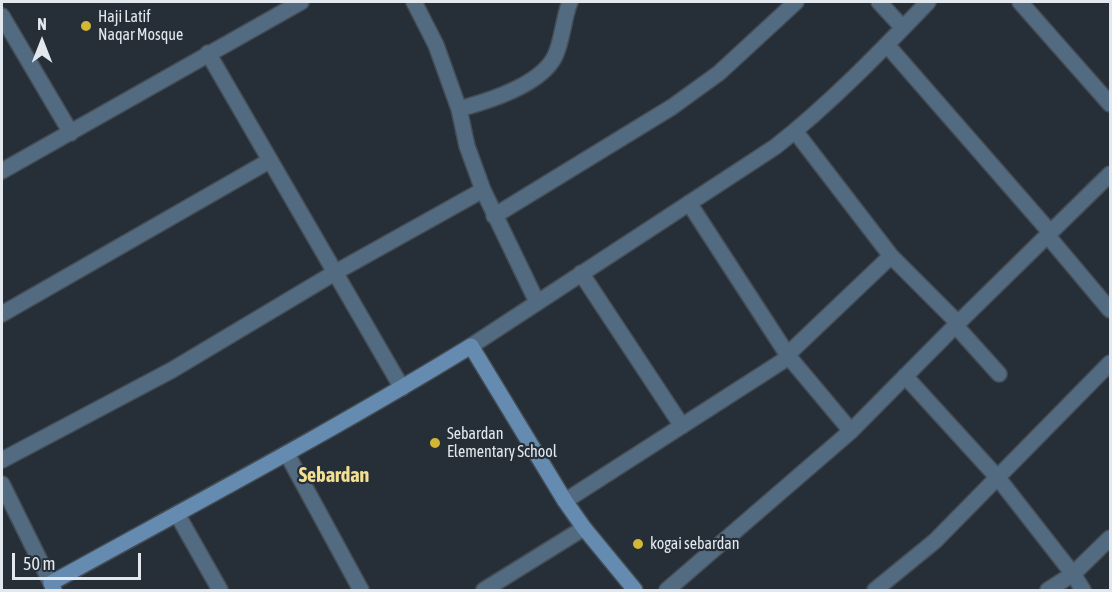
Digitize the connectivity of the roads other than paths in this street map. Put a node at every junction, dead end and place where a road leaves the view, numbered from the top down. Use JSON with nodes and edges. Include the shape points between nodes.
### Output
{"nodes":[{"id":1,"x":301,"y":2,"type":"edge"},
{"id":2,"x":414,"y":2,"type":"edge"},
{"id":3,"x":570,"y":2,"type":"edge"},
{"id":4,"x":796,"y":2,"type":"edge"},
{"id":5,"x":879,"y":2,"type":"edge"},
{"id":6,"x":928,"y":2,"type":"edge"},
{"id":7,"x":1020,"y":2,"type":"edge"},
{"id":8,"x":2,"y":16,"type":"edge"},
{"id":9,"x":903,"y":28,"type":"junction"},
{"id":10,"x":887,"y":45,"type":"junction"},
{"id":11,"x":208,"y":54,"type":"junction"},
{"id":12,"x":1110,"y":104,"type":"edge"},
{"id":13,"x":459,"y":109,"type":"junction"},
{"id":14,"x":795,"y":131,"type":"junction"},
{"id":15,"x":71,"y":133,"type":"junction"},
{"id":16,"x":269,"y":161,"type":"junction"},
{"id":17,"x":2,"y":171,"type":"edge"},
{"id":18,"x":1110,"y":174,"type":"edge"},
{"id":19,"x":483,"y":190,"type":"junction"},
{"id":20,"x":689,"y":203,"type":"junction"},
{"id":21,"x":494,"y":216,"type":"junction"},
{"id":22,"x":1049,"y":234,"type":"junction"},
{"id":23,"x":891,"y":256,"type":"junction"},
{"id":24,"x":336,"y":272,"type":"junction"},
{"id":25,"x":581,"y":273,"type":"junction"},
{"id":26,"x":537,"y":302,"type":"junction"},
{"id":27,"x":1110,"y":310,"type":"edge"},
{"id":28,"x":2,"y":314,"type":"edge"},
{"id":29,"x":956,"y":324,"type":"junction"},
{"id":30,"x":471,"y":346,"type":"junction"},
{"id":31,"x":788,"y":356,"type":"junction"},
{"id":32,"x":1110,"y":363,"type":"edge"},
{"id":33,"x":999,"y":374,"type":"dead end"},
{"id":34,"x":905,"y":376,"type":"junction"},
{"id":35,"x":402,"y":388,"type":"junction"},
{"id":36,"x":682,"y":426,"type":"junction"},
{"id":37,"x":851,"y":431,"type":"junction"},
{"id":38,"x":287,"y":454,"type":"junction"},
{"id":39,"x":2,"y":460,"type":"edge"},
{"id":40,"x":998,"y":478,"type":"junction"},
{"id":41,"x":2,"y":484,"type":"edge"},
{"id":42,"x":565,"y":501,"type":"junction"},
{"id":43,"x":177,"y":514,"type":"junction"},
{"id":44,"x":584,"y":528,"type":"junction"},
{"id":45,"x":1110,"y":538,"type":"edge"},
{"id":46,"x":1073,"y":574,"type":"junction"},
{"id":47,"x":505,"y":585,"type":"edge"},
{"id":48,"x":53,"y":587,"type":"edge"},
{"id":49,"x":877,"y":590,"type":"edge"},
{"id":50,"x":220,"y":591,"type":"edge"},
{"id":51,"x":361,"y":591,"type":"edge"},
{"id":52,"x":484,"y":591,"type":"edge"},
{"id":53,"x":635,"y":591,"type":"edge"},
{"id":54,"x":667,"y":591,"type":"edge"},
{"id":55,"x":1048,"y":591,"type":"edge"},
{"id":56,"x":1083,"y":591,"type":"edge"}],
"edges":[{"from":1,"to":11,"type":"street"},
{"from":2,"to":13,"type":"street","via":[[436,45]]},
{"from":3,"to":13,"type":"street","via":[[555,56],[545,70],[532,81]]},
{"from":4,"to":21,"type":"street","via":[[719,73],[672,107]]},
{"from":5,"to":9,"type":"street"},
{"from":6,"to":9,"type":"street"},
{"from":7,"to":12,"type":"street"},
{"from":8,"to":15,"type":"street"},
{"from":9,"to":10,"type":"street"},
{"from":10,"to":14,"type":"street"},
{"from":10,"to":22,"type":"street"},
{"from":11,"to":15,"type":"street"},
{"from":11,"to":16,"type":"street"},
{"from":13,"to":19,"type":"street"},
{"from":14,"to":20,"type":"street"},
{"from":14,"to":23,"type":"street"},
{"from":15,"to":17,"type":"street"},
{"from":16,"to":24,"type":"street"},
{"from":16,"to":28,"type":"street"},
{"from":18,"to":22,"type":"street"},
{"from":19,"to":21,"type":"street"},
{"from":19,"to":24,"type":"street"},
{"from":20,"to":25,"type":"street"},
{"from":20,"to":31,"type":"street"},
{"from":21,"to":26,"type":"street"},
{"from":22,"to":27,"type":"street"},
{"from":22,"to":29,"type":"street"},
{"from":23,"to":29,"type":"street"},
{"from":23,"to":31,"type":"street"},
{"from":24,"to":35,"type":"street"},
{"from":24,"to":39,"type":"street","via":[[172,370]]},
{"from":25,"to":26,"type":"street"},
{"from":25,"to":36,"type":"street"},
{"from":26,"to":30,"type":"street"},
{"from":29,"to":33,"type":"street"},
{"from":29,"to":34,"type":"street"},
{"from":30,"to":35,"type":"street"},
{"from":30,"to":42,"type":"street"},
{"from":31,"to":36,"type":"street"},
{"from":31,"to":37,"type":"street"},
{"from":32,"to":40,"type":"street"},
{"from":34,"to":37,"type":"street"},
{"from":34,"to":40,"type":"street"},
{"from":35,"to":38,"type":"street"},
{"from":36,"to":42,"type":"street"},
{"from":37,"to":54,"type":"street"},
{"from":38,"to":43,"type":"street"},
{"from":38,"to":51,"type":"street"},
{"from":40,"to":46,"type":"street"},
{"from":40,"to":49,"type":"street","via":[[935,541]]},
{"from":41,"to":48,"type":"street"},
{"from":42,"to":44,"type":"street"},
{"from":43,"to":48,"type":"street"},
{"from":43,"to":50,"type":"street"},
{"from":44,"to":47,"type":"street"},
{"from":44,"to":53,"type":"street"},
{"from":45,"to":46,"type":"street"},
{"from":46,"to":55,"type":"street"},
{"from":46,"to":56,"type":"street"},
{"from":47,"to":52,"type":"street"}]}
